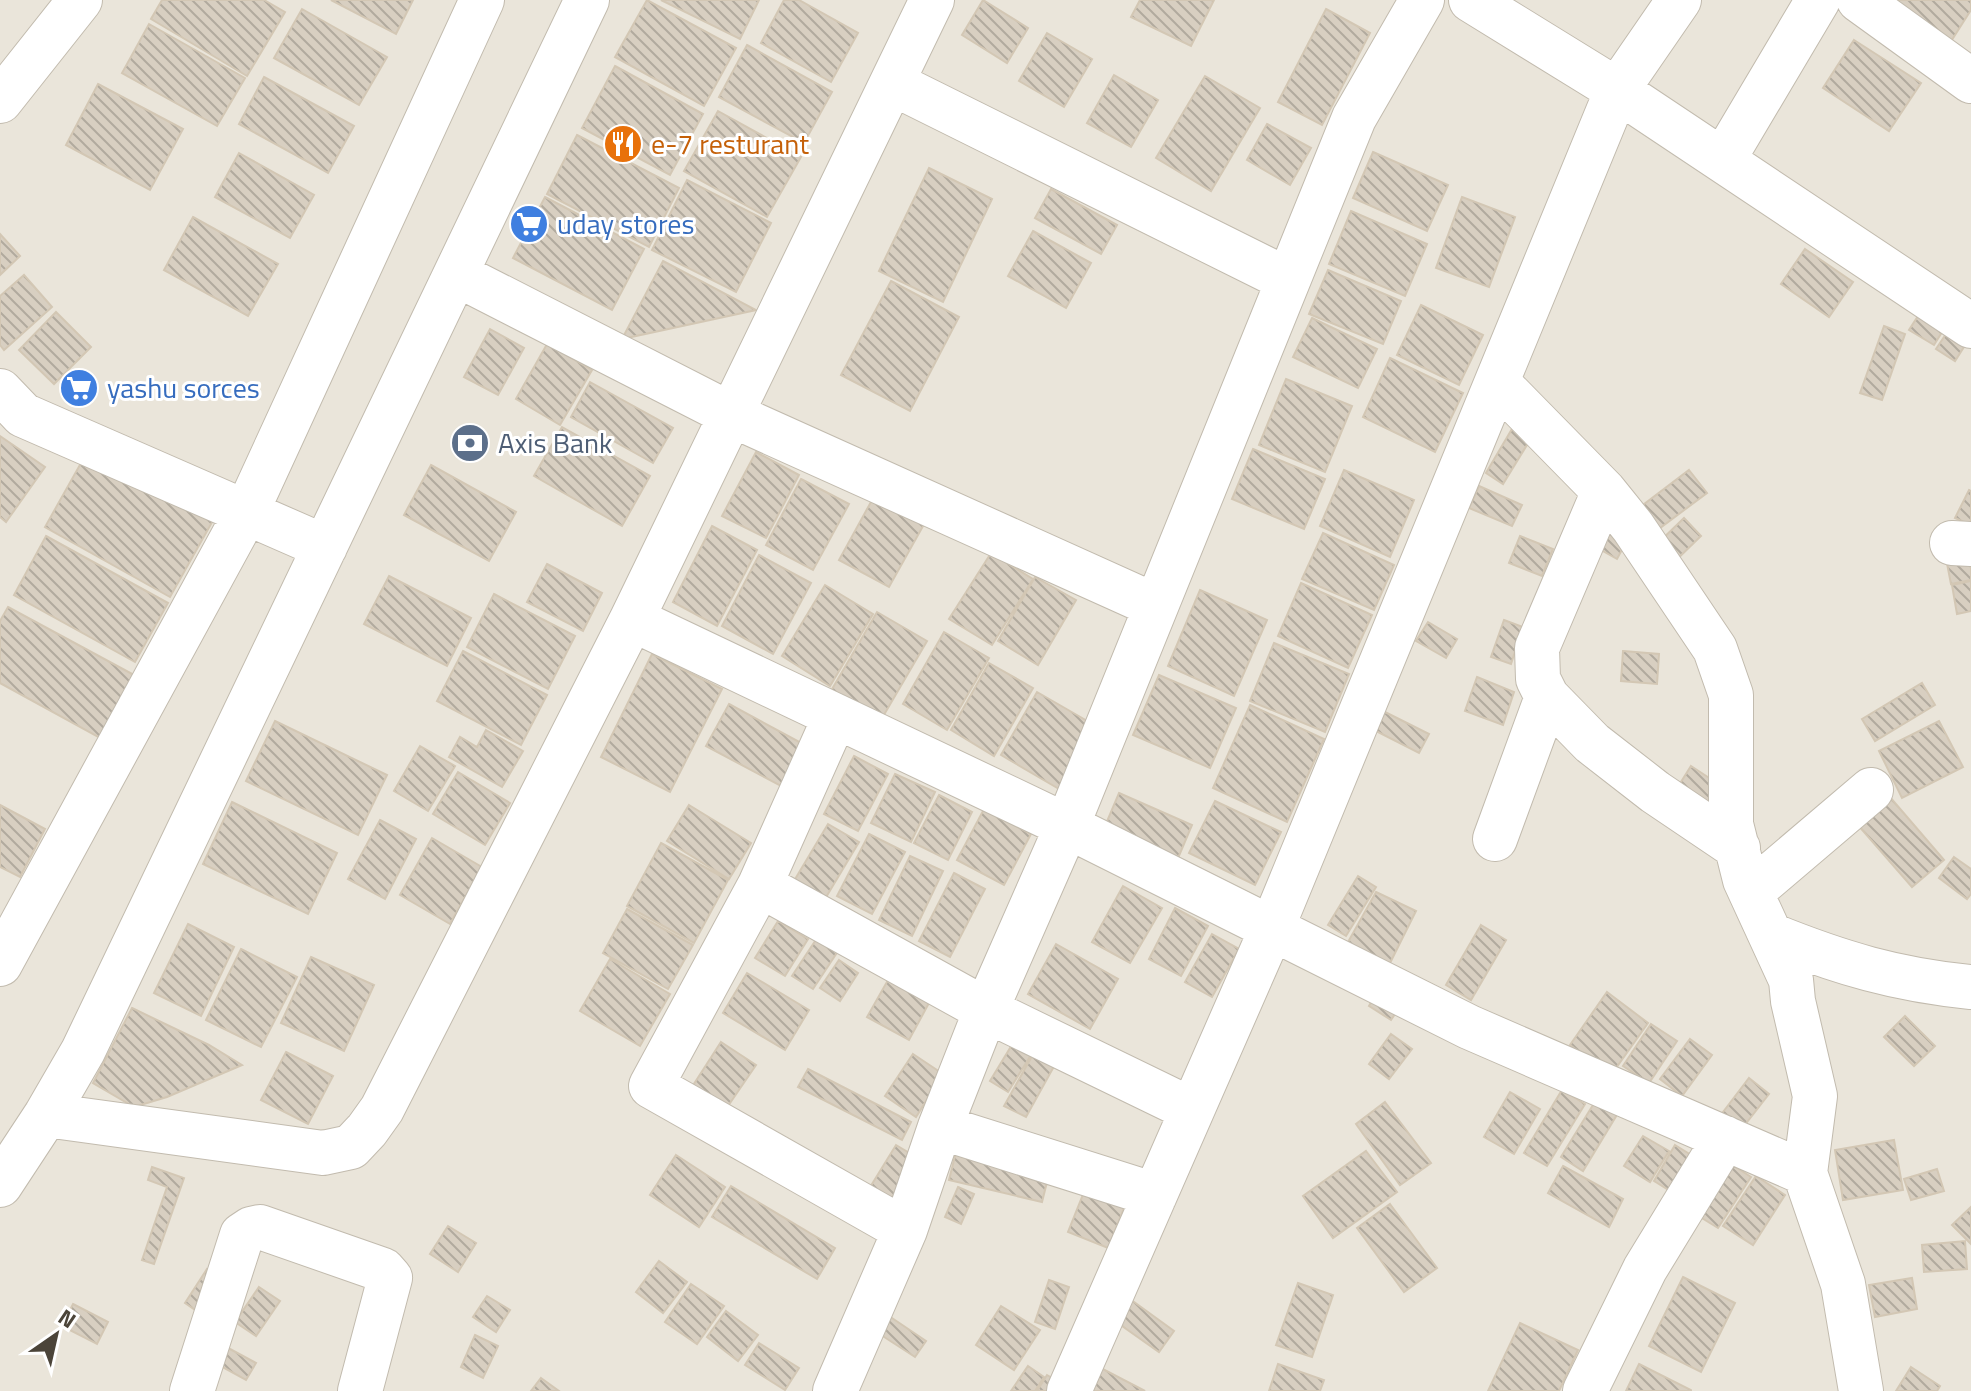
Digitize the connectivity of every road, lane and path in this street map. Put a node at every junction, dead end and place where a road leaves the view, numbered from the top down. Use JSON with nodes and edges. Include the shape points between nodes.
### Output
{"nodes":[{"id":1,"x":80,"y":0,"type":"edge"},
{"id":2,"x":482,"y":0,"type":"edge"},
{"id":3,"x":587,"y":0,"type":"edge"},
{"id":4,"x":932,"y":0,"type":"edge"},
{"id":5,"x":1422,"y":0,"type":"edge"},
{"id":6,"x":1471,"y":0,"type":"edge"},
{"id":7,"x":1679,"y":0,"type":"edge"},
{"id":8,"x":1818,"y":0,"type":"edge"},
{"id":9,"x":1859,"y":0,"type":"edge"},
{"id":10,"x":1971,"y":81,"type":"edge"},
{"id":11,"x":894,"y":84,"type":"junction"},
{"id":12,"x":1617,"y":90,"type":"junction"},
{"id":13,"x":0,"y":101,"type":"edge"},
{"id":14,"x":1723,"y":160,"type":"junction"},
{"id":15,"x":456,"y":274,"type":"junction"},
{"id":16,"x":1288,"y":280,"type":"junction"},
{"id":17,"x":1971,"y":326,"type":"edge"},
{"id":18,"x":1497,"y":382,"type":"junction"},
{"id":19,"x":0,"y":391,"type":"edge"},
{"id":20,"x":732,"y":415,"type":"junction"},
{"id":21,"x":1604,"y":491,"type":"junction"},
{"id":22,"x":247,"y":511,"type":"junction"},
{"id":23,"x":325,"y":547,"type":"junction"},
{"id":24,"x":1156,"y":606,"type":"junction"},
{"id":25,"x":632,"y":619,"type":"junction"},
{"id":26,"x":1547,"y":697,"type":"junction"},
{"id":27,"x":835,"y":717,"type":"junction"},
{"id":28,"x":1871,"y":790,"type":"dead end"},
{"id":29,"x":1067,"y":826,"type":"junction"},
{"id":30,"x":1495,"y":839,"type":"dead end"},
{"id":31,"x":1738,"y":848,"type":"junction"},
{"id":32,"x":760,"y":885,"type":"junction"},
{"id":33,"x":1751,"y":892,"type":"junction"},
{"id":34,"x":1272,"y":928,"type":"junction"},
{"id":35,"x":1771,"y":935,"type":"junction"},
{"id":36,"x":0,"y":964,"type":"edge"},
{"id":37,"x":1971,"y":987,"type":"edge"},
{"id":38,"x":986,"y":1010,"type":"junction"},
{"id":39,"x":1192,"y":1110,"type":"junction"},
{"id":40,"x":46,"y":1115,"type":"junction"},
{"id":41,"x":940,"y":1127,"type":"junction"},
{"id":42,"x":1725,"y":1138,"type":"junction"},
{"id":43,"x":1805,"y":1173,"type":"junction"},
{"id":44,"x":0,"y":1185,"type":"edge"},
{"id":45,"x":1155,"y":1195,"type":"junction"},
{"id":46,"x":905,"y":1230,"type":"junction"},
{"id":47,"x":192,"y":1391,"type":"edge"},
{"id":48,"x":360,"y":1391,"type":"edge"},
{"id":49,"x":835,"y":1391,"type":"edge"},
{"id":50,"x":1069,"y":1391,"type":"edge"},
{"id":51,"x":1585,"y":1391,"type":"edge"},
{"id":52,"x":1861,"y":1391,"type":"edge"}],
"edges":[{"from":1,"to":13,"type":"street"},
{"from":2,"to":22,"type":"street"},
{"from":3,"to":15,"type":"street"},
{"from":4,"to":11,"type":"street"},
{"from":5,"to":16,"type":"street","via":[[1354,118]]},
{"from":6,"to":12,"type":"street"},
{"from":7,"to":12,"type":"street"},
{"from":8,"to":14,"type":"street"},
{"from":9,"to":10,"type":"street"},
{"from":11,"to":16,"type":"street"},
{"from":11,"to":20,"type":"street"},
{"from":12,"to":14,"type":"street"},
{"from":12,"to":18,"type":"street"},
{"from":14,"to":17,"type":"street"},
{"from":15,"to":20,"type":"street"},
{"from":15,"to":23,"type":"street"},
{"from":16,"to":24,"type":"street"},
{"from":18,"to":21,"type":"street"},
{"from":18,"to":34,"type":"street"},
{"from":19,"to":22,"type":"street","via":[[23,415]]},
{"from":20,"to":24,"type":"street"},
{"from":20,"to":25,"type":"street"},
{"from":21,"to":26,"type":"street","via":[[1537,648],[1538,679]]},
{"from":21,"to":31,"type":"street","via":[[1715,649],[1731,695],[1731,824]]},
{"from":22,"to":23,"type":"street"},
{"from":22,"to":36,"type":"street"},
{"from":23,"to":40,"type":"street","via":[[83,1051]]},
{"from":24,"to":29,"type":"street"},
{"from":25,"to":27,"type":"street"},
{"from":25,"to":40,"type":"street","via":[[382,1109],[351,1147],[323,1153]]},
{"from":26,"to":30,"type":"street"},
{"from":26,"to":31,"type":"street","via":[[1592,743]]},
{"from":27,"to":29,"type":"street"},
{"from":27,"to":32,"type":"street"},
{"from":28,"to":33,"type":"street"},
{"from":29,"to":34,"type":"street"},
{"from":29,"to":38,"type":"street"},
{"from":31,"to":33,"type":"street"},
{"from":32,"to":38,"type":"street"},
{"from":32,"to":46,"type":"street","via":[[651,1086]]},
{"from":33,"to":35,"type":"street"},
{"from":34,"to":39,"type":"street"},
{"from":34,"to":42,"type":"street","via":[[1469,1027]]},
{"from":35,"to":37,"type":"street","via":[[1832,960],[1921,982]]},
{"from":35,"to":43,"type":"street","via":[[1791,980],[1815,1096]]},
{"from":38,"to":39,"type":"street"},
{"from":38,"to":41,"type":"street"},
{"from":39,"to":45,"type":"street"},
{"from":40,"to":44,"type":"street"},
{"from":41,"to":45,"type":"street"},
{"from":41,"to":46,"type":"street"},
{"from":42,"to":43,"type":"street"},
{"from":42,"to":51,"type":"street","via":[[1645,1269]]},
{"from":43,"to":52,"type":"street","via":[[1843,1284]]},
{"from":45,"to":50,"type":"street"},
{"from":46,"to":49,"type":"street"},
{"from":47,"to":48,"type":"street","via":[[242,1235],[260,1227],[383,1270],[390,1278]]}]}
